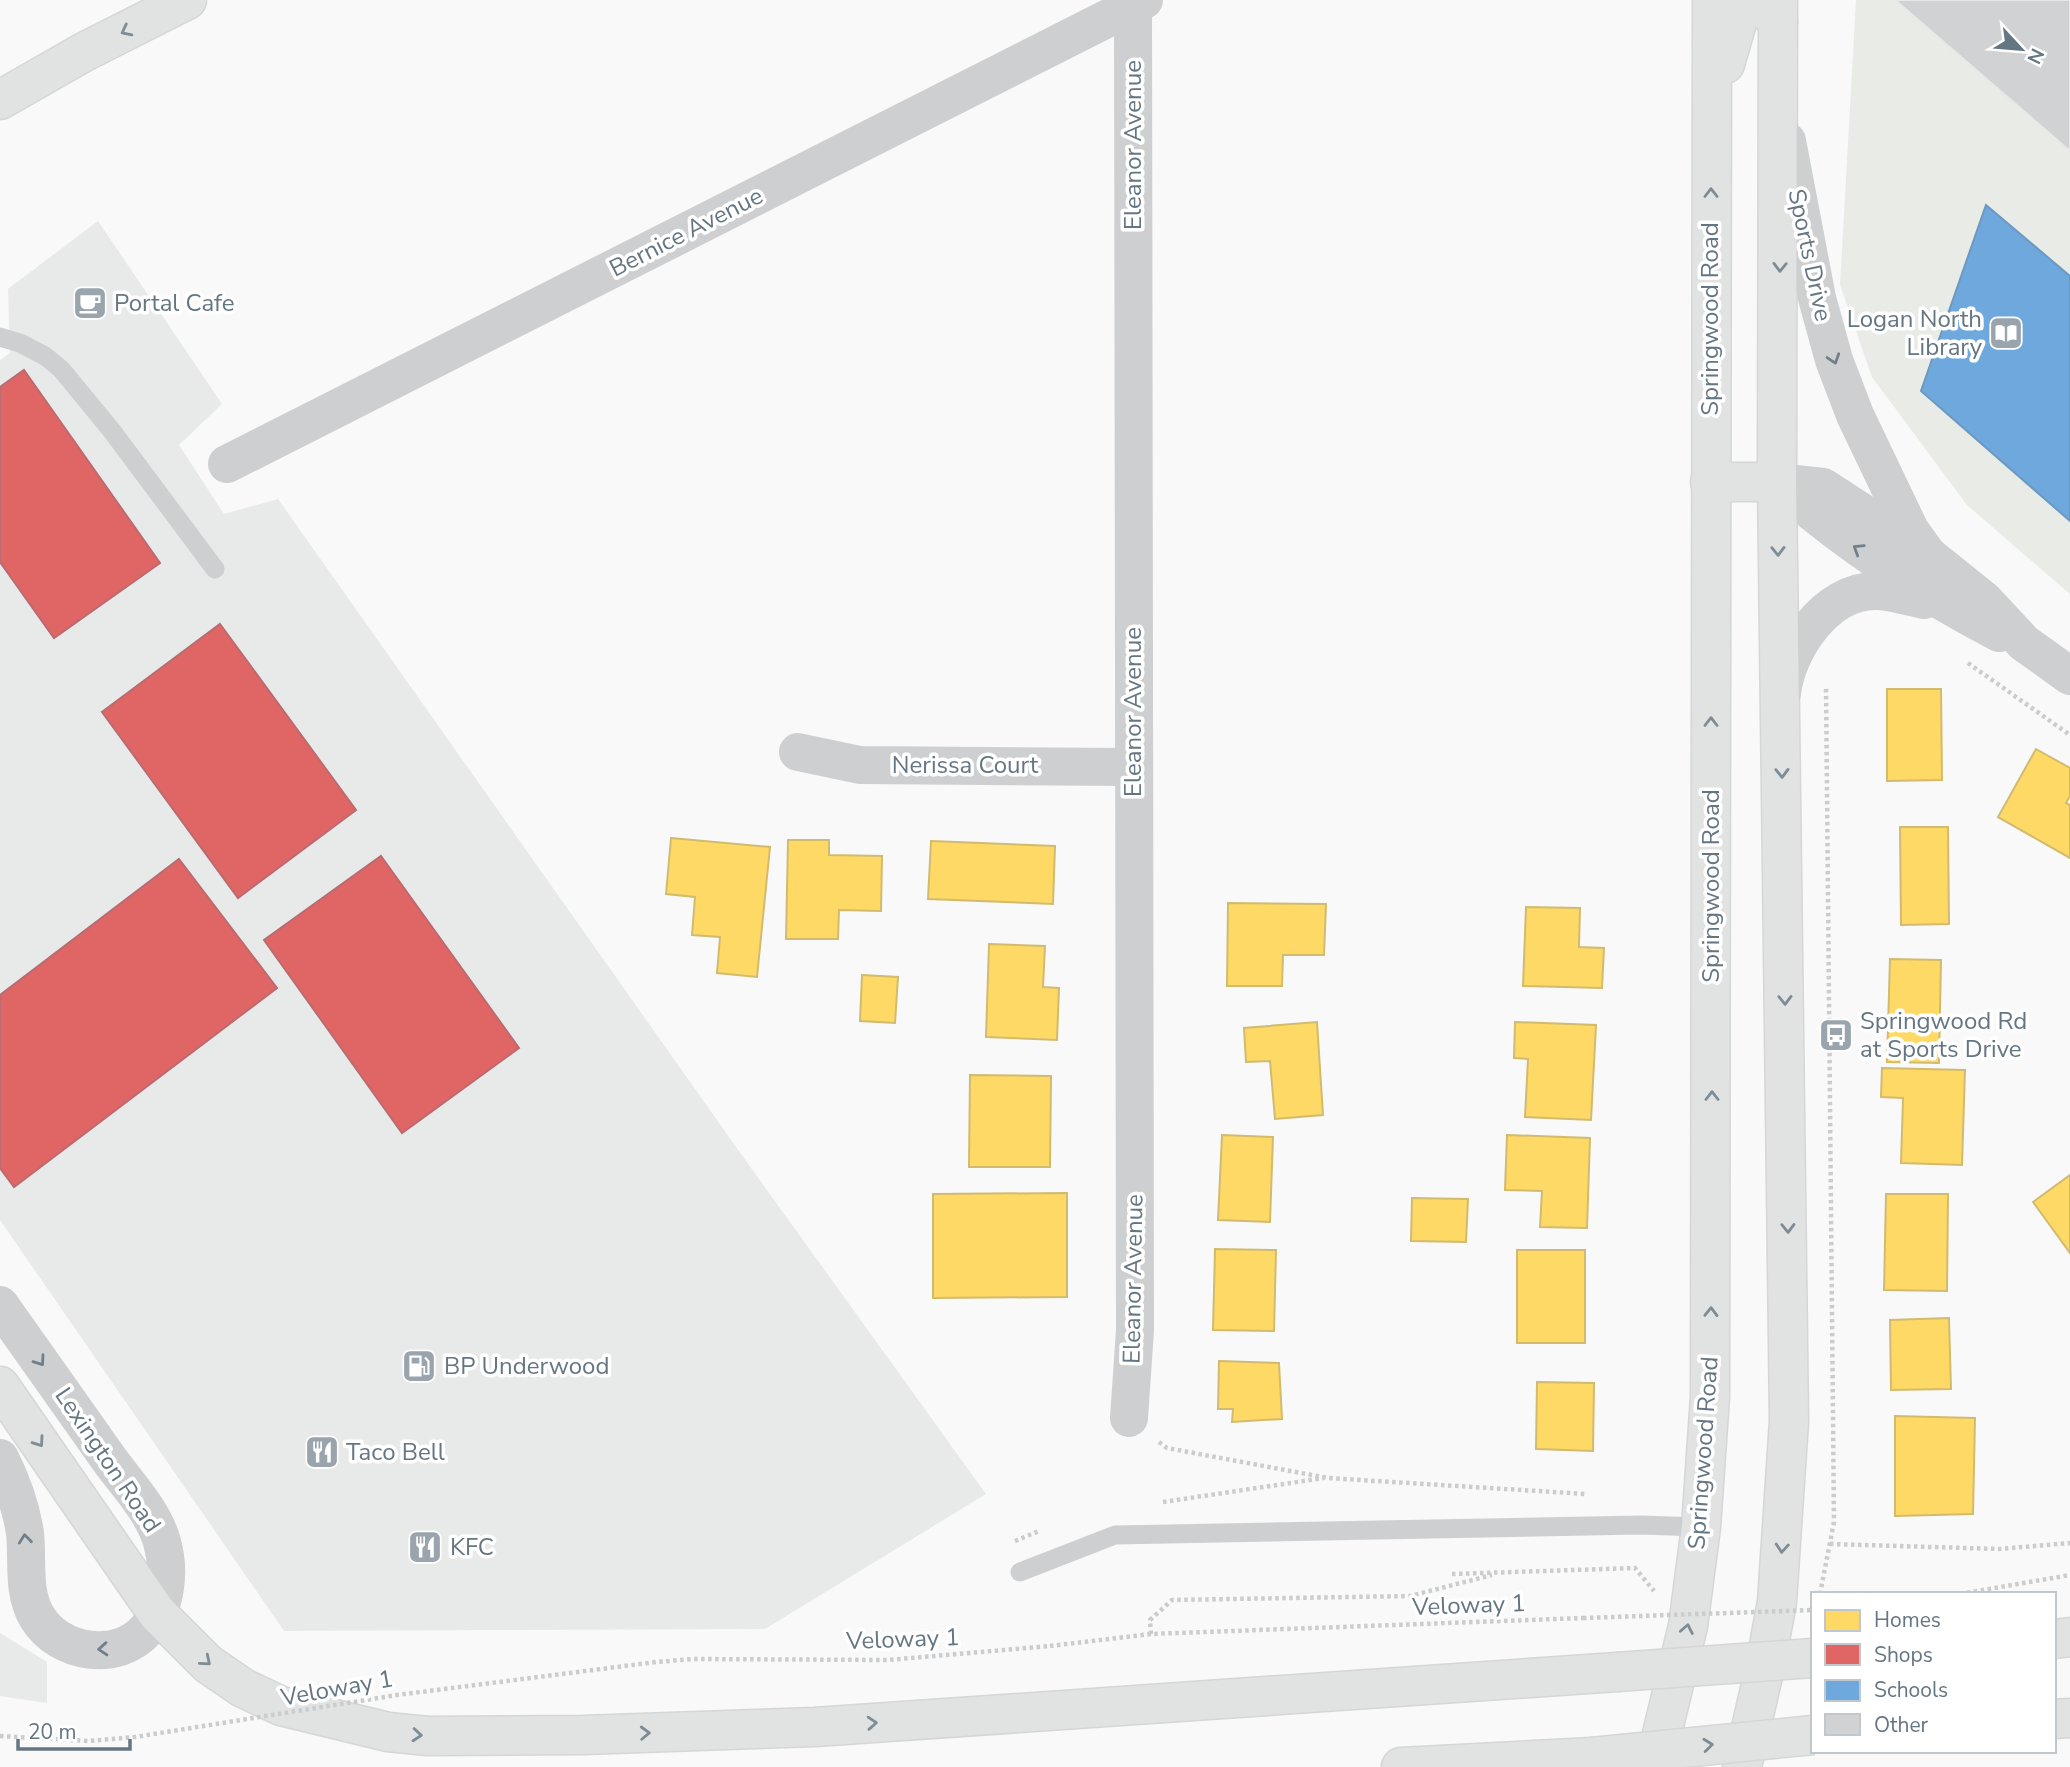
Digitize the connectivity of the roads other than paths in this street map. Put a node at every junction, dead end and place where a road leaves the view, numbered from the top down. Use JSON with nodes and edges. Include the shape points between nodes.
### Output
{"nodes":[{"id":1,"x":187,"y":0,"type":"edge"},
{"id":2,"x":1712,"y":0,"type":"edge"},
{"id":3,"x":1138,"y":3,"type":"edge"},
{"id":4,"x":1778,"y":11,"type":"edge"},
{"id":5,"x":0,"y":100,"type":"edge"},
{"id":6,"x":1779,"y":101,"type":"junction"},
{"id":7,"x":1710,"y":120,"type":"junction"},
{"id":8,"x":0,"y":337,"type":"edge"},
{"id":9,"x":227,"y":464,"type":"dead end"},
{"id":10,"x":1710,"y":482,"type":"junction"},
{"id":11,"x":1777,"y":482,"type":"junction"},
{"id":12,"x":1928,"y":555,"type":"junction"},
{"id":13,"x":215,"y":569,"type":"dead end"},
{"id":14,"x":1956,"y":611,"type":"junction"},
{"id":15,"x":2024,"y":643,"type":"junction"},
{"id":16,"x":2070,"y":676,"type":"edge"},
{"id":17,"x":1781,"y":705,"type":"junction"},
{"id":18,"x":798,"y":752,"type":"dead end"},
{"id":19,"x":1133,"y":767,"type":"junction"},
{"id":20,"x":0,"y":1305,"type":"edge"},
{"id":21,"x":0,"y":1386,"type":"edge"},
{"id":22,"x":1129,"y":1418,"type":"road end"},
{"id":23,"x":0,"y":1458,"type":"edge"},
{"id":24,"x":1701,"y":1527,"type":"junction"},
{"id":25,"x":1020,"y":1572,"type":"dead end"},
{"id":26,"x":158,"y":1613,"type":"junction"},
{"id":27,"x":1811,"y":1658,"type":"edge"},
{"id":28,"x":1811,"y":1735,"type":"edge"},
{"id":29,"x":1401,"y":1767,"type":"edge"},
{"id":30,"x":1654,"y":1767,"type":"edge"},
{"id":31,"x":1742,"y":1767,"type":"edge"}],
"edges":[{"from":1,"to":5,"type":"main road","one_way":true},
{"from":2,"to":7,"type":"main road","name":"Springwood Road"},
{"from":3,"to":9,"type":"street","name":"Bernice Avenue"},
{"from":3,"to":19,"type":"street","name":"Eleanor Avenue"},
{"from":4,"to":6,"type":"main road"},
{"from":4,"to":7,"type":"main road","via":[[1749,1],[1742,5]]},
{"from":6,"to":11,"type":"main road","one_way":true},
{"from":6,"to":12,"type":"street","name":"Sports Drive","one_way":true,"via":[[1817,298],[1834,360],[1910,530]]},
{"from":10,"to":7,"type":"main road","name":"Springwood Road","one_way":true},
{"from":8,"to":13,"type":"lane","via":[[45,356],[61,369]]},
{"from":10,"to":11,"type":"main road","name":"Sports Drive"},
{"from":24,"to":10,"type":"main road","name":"Springwood Road","one_way":true,"via":[[1710,1397],[1712,1205]]},
{"from":11,"to":12,"type":"street","name":"Sports Drive","via":[[1823,487]]},
{"from":14,"to":11,"type":"street","name":"Sports Drive","one_way":true,"via":[[1847,542]]},
{"from":11,"to":17,"type":"main road","one_way":true},
{"from":12,"to":15,"type":"street","name":"Sports Drive","via":[[1984,600]]},
{"from":14,"to":15,"type":"street","name":"Sports Drive"},
{"from":14,"to":17,"type":"street","via":[[1877,591],[1839,601],[1796,647],[1784,676]]},
{"from":15,"to":16,"type":"street","name":"Sports Drive"},
{"from":17,"to":31,"type":"main road","one_way":true,"via":[[1789,1421],[1777,1602]]},
{"from":18,"to":19,"type":"street","name":"Nerissa Court","via":[[860,765]]},
{"from":19,"to":22,"type":"street","name":"Eleanor Avenue","via":[[1135,1330]]},
{"from":20,"to":26,"type":"street","name":"Lexington Road","one_way":true,"via":[[156,1527],[166,1573]]},
{"from":21,"to":26,"type":"main road","one_way":true},
{"from":26,"to":23,"type":"street","one_way":true,"via":[[143,1633],[116,1648],[86,1649],[65,1643],[49,1631],[29,1597],[22,1515]]},
{"from":24,"to":25,"type":"lane","via":[[1115,1535]]},
{"from":30,"to":24,"type":"main road","name":"Springwood Road","one_way":true,"via":[[1688,1626]]},
{"from":26,"to":27,"type":"main road","one_way":true,"bridge":true,"via":[[208,1664],[281,1706],[362,1727],[428,1736],[815,1727]]},
{"from":29,"to":28,"type":"main road","one_way":true,"bridge":true,"via":[[1592,1757]]}]}
